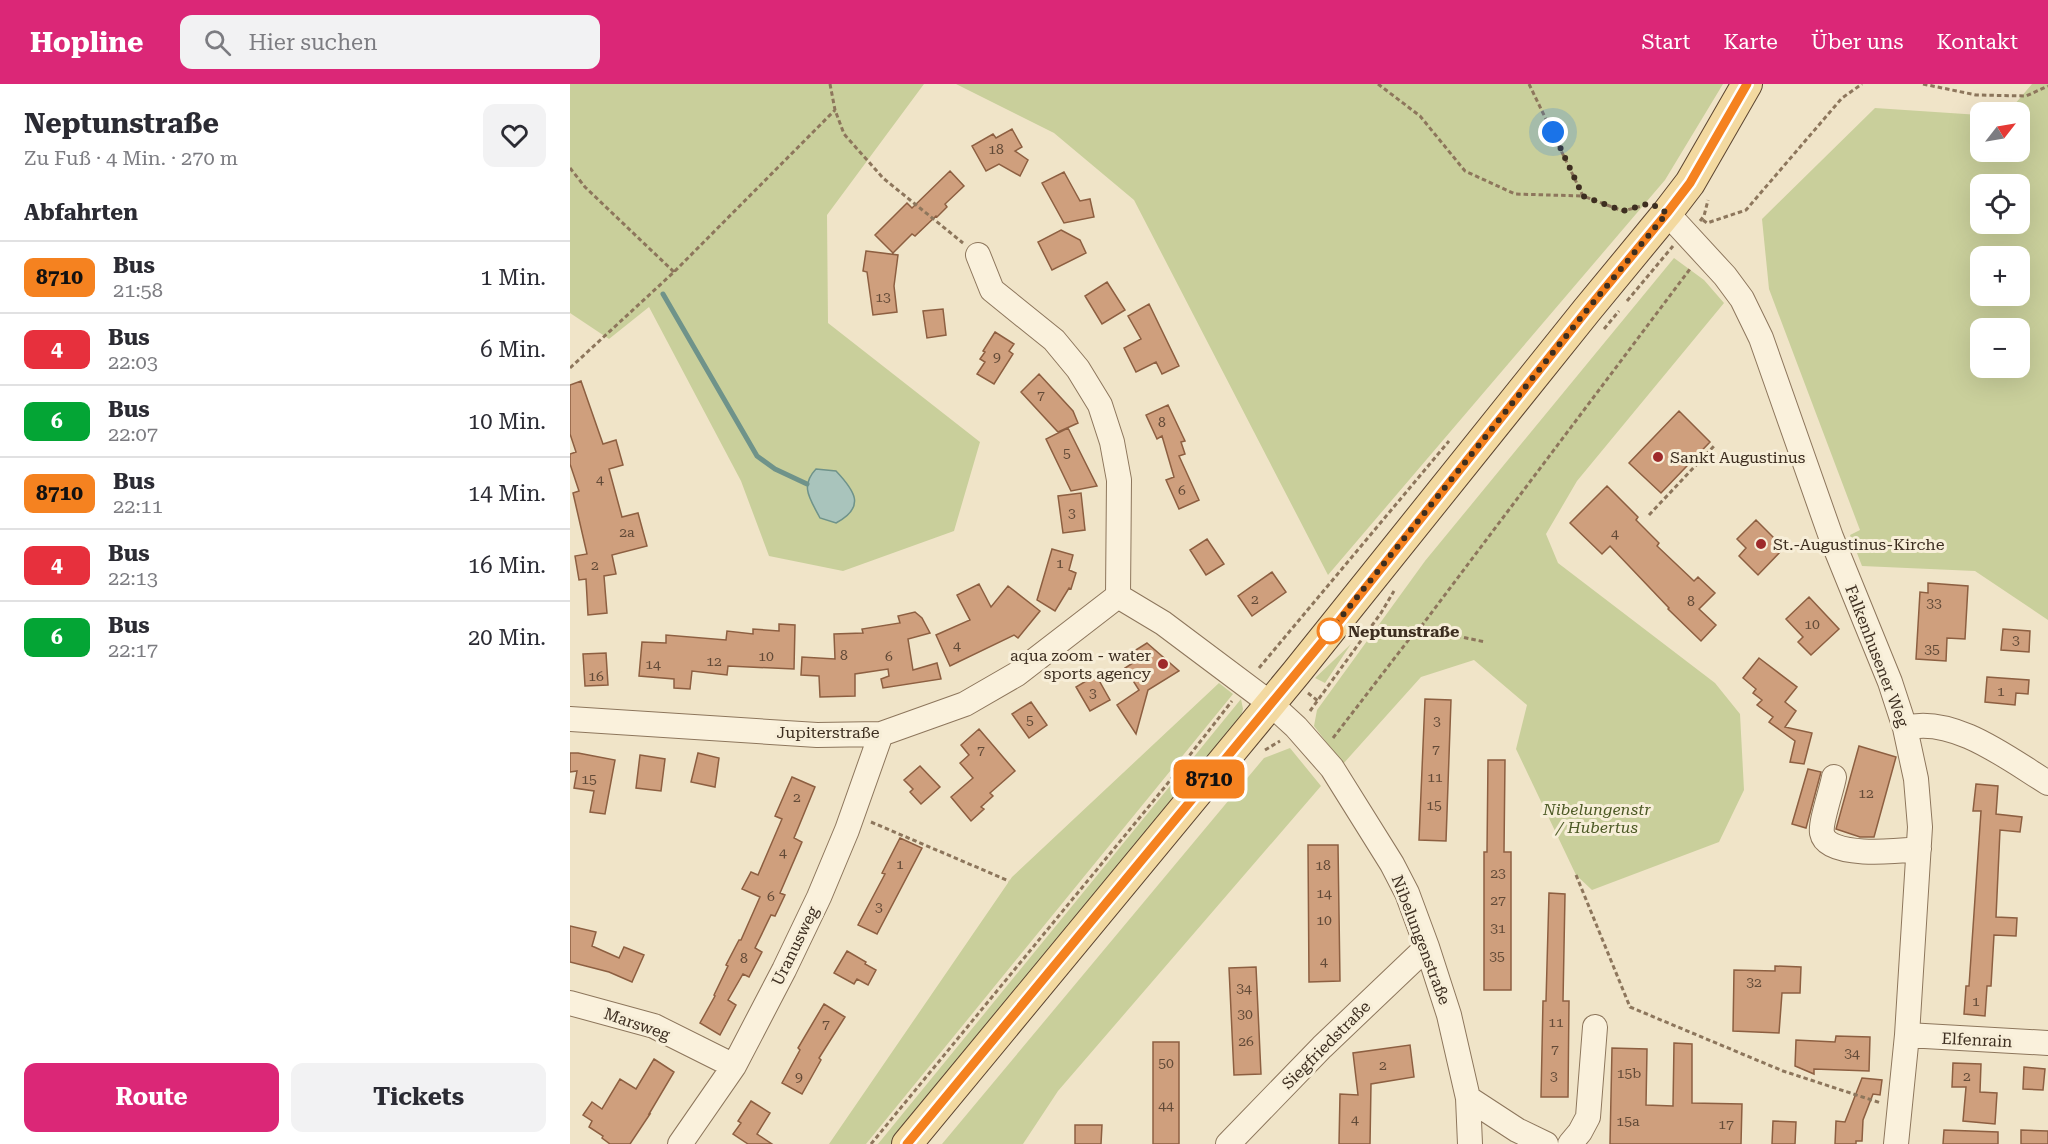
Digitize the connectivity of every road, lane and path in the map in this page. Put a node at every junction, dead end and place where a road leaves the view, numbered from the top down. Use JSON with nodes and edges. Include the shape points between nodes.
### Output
{"nodes":[{"id":1,"x":830,"y":84,"type":"edge"},
{"id":2,"x":1378,"y":84,"type":"edge"},
{"id":3,"x":1529,"y":84,"type":"edge"},
{"id":4,"x":1747,"y":84,"type":"edge"},
{"id":5,"x":1862,"y":84,"type":"edge"},
{"id":6,"x":1923,"y":84,"type":"edge"},
{"id":7,"x":2048,"y":86,"type":"edge"},
{"id":8,"x":835,"y":110,"type":"junction"},
{"id":9,"x":570,"y":168,"type":"edge"},
{"id":10,"x":1583,"y":196,"type":"junction"},
{"id":11,"x":1667,"y":213,"type":"junction"},
{"id":12,"x":1699,"y":218,"type":"dead end"},
{"id":13,"x":1704,"y":251,"type":"junction"},
{"id":14,"x":978,"y":255,"type":"joint"},
{"id":15,"x":674,"y":272,"type":"junction"},
{"id":16,"x":570,"y":368,"type":"edge"},
{"id":17,"x":1714,"y":446,"type":"dead end"},
{"id":18,"x":1649,"y":515,"type":"dead end"},
{"id":19,"x":1330,"y":583,"type":"dead end"},
{"id":20,"x":1118,"y":596,"type":"junction"},
{"id":21,"x":1420,"y":628,"type":"junction"},
{"id":22,"x":1485,"y":642,"type":"dead end"},
{"id":23,"x":1246,"y":685,"type":"junction"},
{"id":24,"x":1271,"y":704,"type":"junction"},
{"id":25,"x":570,"y":719,"type":"edge"},
{"id":26,"x":1905,"y":728,"type":"junction"},
{"id":27,"x":881,"y":734,"type":"junction"},
{"id":28,"x":1321,"y":754,"type":"junction"},
{"id":29,"x":1834,"y":777,"type":"dead end"},
{"id":30,"x":2048,"y":783,"type":"edge"},
{"id":31,"x":853,"y":814,"type":"junction"},
{"id":32,"x":1919,"y":849,"type":"junction"},
{"id":33,"x":1576,"y":874,"type":"dead end"},
{"id":34,"x":1009,"y":881,"type":"dead end"},
{"id":35,"x":1426,"y":947,"type":"junction"},
{"id":36,"x":570,"y":1003,"type":"edge"},
{"id":37,"x":1595,"y":1027,"type":"dead end"},
{"id":38,"x":1907,"y":1035,"type":"junction"},
{"id":39,"x":2048,"y":1043,"type":"edge"},
{"id":40,"x":734,"y":1066,"type":"junction"},
{"id":41,"x":1468,"y":1098,"type":"junction"},
{"id":42,"x":1899,"y":1109,"type":"junction"},
{"id":43,"x":680,"y":1144,"type":"edge"},
{"id":44,"x":871,"y":1144,"type":"edge"},
{"id":45,"x":907,"y":1144,"type":"edge"},
{"id":46,"x":1228,"y":1144,"type":"edge"},
{"id":47,"x":1470,"y":1144,"type":"edge"},
{"id":48,"x":1546,"y":1144,"type":"edge"},
{"id":49,"x":1570,"y":1144,"type":"edge"},
{"id":50,"x":1896,"y":1144,"type":"edge"}],
"edges":[{"from":1,"to":8,"type":"path"},
{"from":2,"to":10,"type":"path","via":[[1420,116],[1465,171],[1515,194]]},
{"from":3,"to":10,"type":"path"},
{"from":4,"to":11,"type":"main road","via":[[1690,183]]},
{"from":5,"to":12,"type":"path","via":[[1842,98],[1746,210],[1707,223]]},
{"from":6,"to":7,"type":"path","via":[[1976,95],[2026,96]]},
{"from":8,"to":14,"type":"path","via":[[844,134],[883,178]]},
{"from":8,"to":15,"type":"path"},
{"from":9,"to":15,"type":"path"},
{"from":10,"to":11,"type":"path","via":[[1623,211],[1650,203]]},
{"from":11,"to":13,"type":"street","name":"Falkenhusener Weg"},
{"from":11,"to":24,"type":"main road"},
{"from":13,"to":21,"type":"path"},
{"from":13,"to":26,"type":"street","name":"Falkenhusener Weg","via":[[1742,299],[1761,338],[1830,537]]},
{"from":14,"to":20,"type":"street","via":[[992,290],[1054,340],[1100,405],[1119,480]]},
{"from":15,"to":16,"type":"path"},
{"from":17,"to":18,"type":"path"},
{"from":19,"to":23,"type":"path"},
{"from":20,"to":23,"type":"street","via":[[1163,623]]},
{"from":20,"to":27,"type":"street","name":"Jupiterstraße","via":[[1017,674],[965,704]]},
{"from":21,"to":22,"type":"path"},
{"from":21,"to":28,"type":"path"},
{"from":23,"to":24,"type":"street"},
{"from":23,"to":44,"type":"path"},
{"from":24,"to":28,"type":"street","name":"Nibelungenstraße"},
{"from":24,"to":45,"type":"main road"},
{"from":25,"to":27,"type":"street","name":"Jupiterstraße","via":[[817,735]]},
{"from":26,"to":30,"type":"street","via":[[1934,726],[1960,734]]},
{"from":26,"to":32,"type":"street","name":"Falkenhusener Weg","via":[[1916,778]]},
{"from":27,"to":31,"type":"street","name":"Uranusweg"},
{"from":28,"to":35,"type":"street","name":"Nibelungenstraße","via":[[1392,864]]},
{"from":29,"to":32,"type":"street","via":[[1821,831],[1825,842],[1870,852]]},
{"from":31,"to":34,"type":"path"},
{"from":31,"to":40,"type":"street","name":"Uranusweg","via":[[819,897]]},
{"from":32,"to":38,"type":"street","name":"Falkenhusener Weg"},
{"from":33,"to":42,"type":"path","via":[[1630,1007],[1783,1071]]},
{"from":35,"to":41,"type":"street","name":"Nibelungenstraße","via":[[1449,1015]]},
{"from":35,"to":46,"type":"street","name":"Siegfriedstraße"},
{"from":36,"to":40,"type":"street","name":"Marsweg","via":[[654,1026]]},
{"from":37,"to":49,"type":"street","via":[[1588,1117]]},
{"from":38,"to":39,"type":"street","name":"Elfenrain"},
{"from":38,"to":42,"type":"street","name":"Falkenhusener Weg"},
{"from":40,"to":43,"type":"street","name":"Uranusweg"},
{"from":41,"to":47,"type":"street","name":"Nibelungenstraße"},
{"from":41,"to":48,"type":"street"},
{"from":42,"to":50,"type":"street","name":"Falkenhusener Weg"}]}
